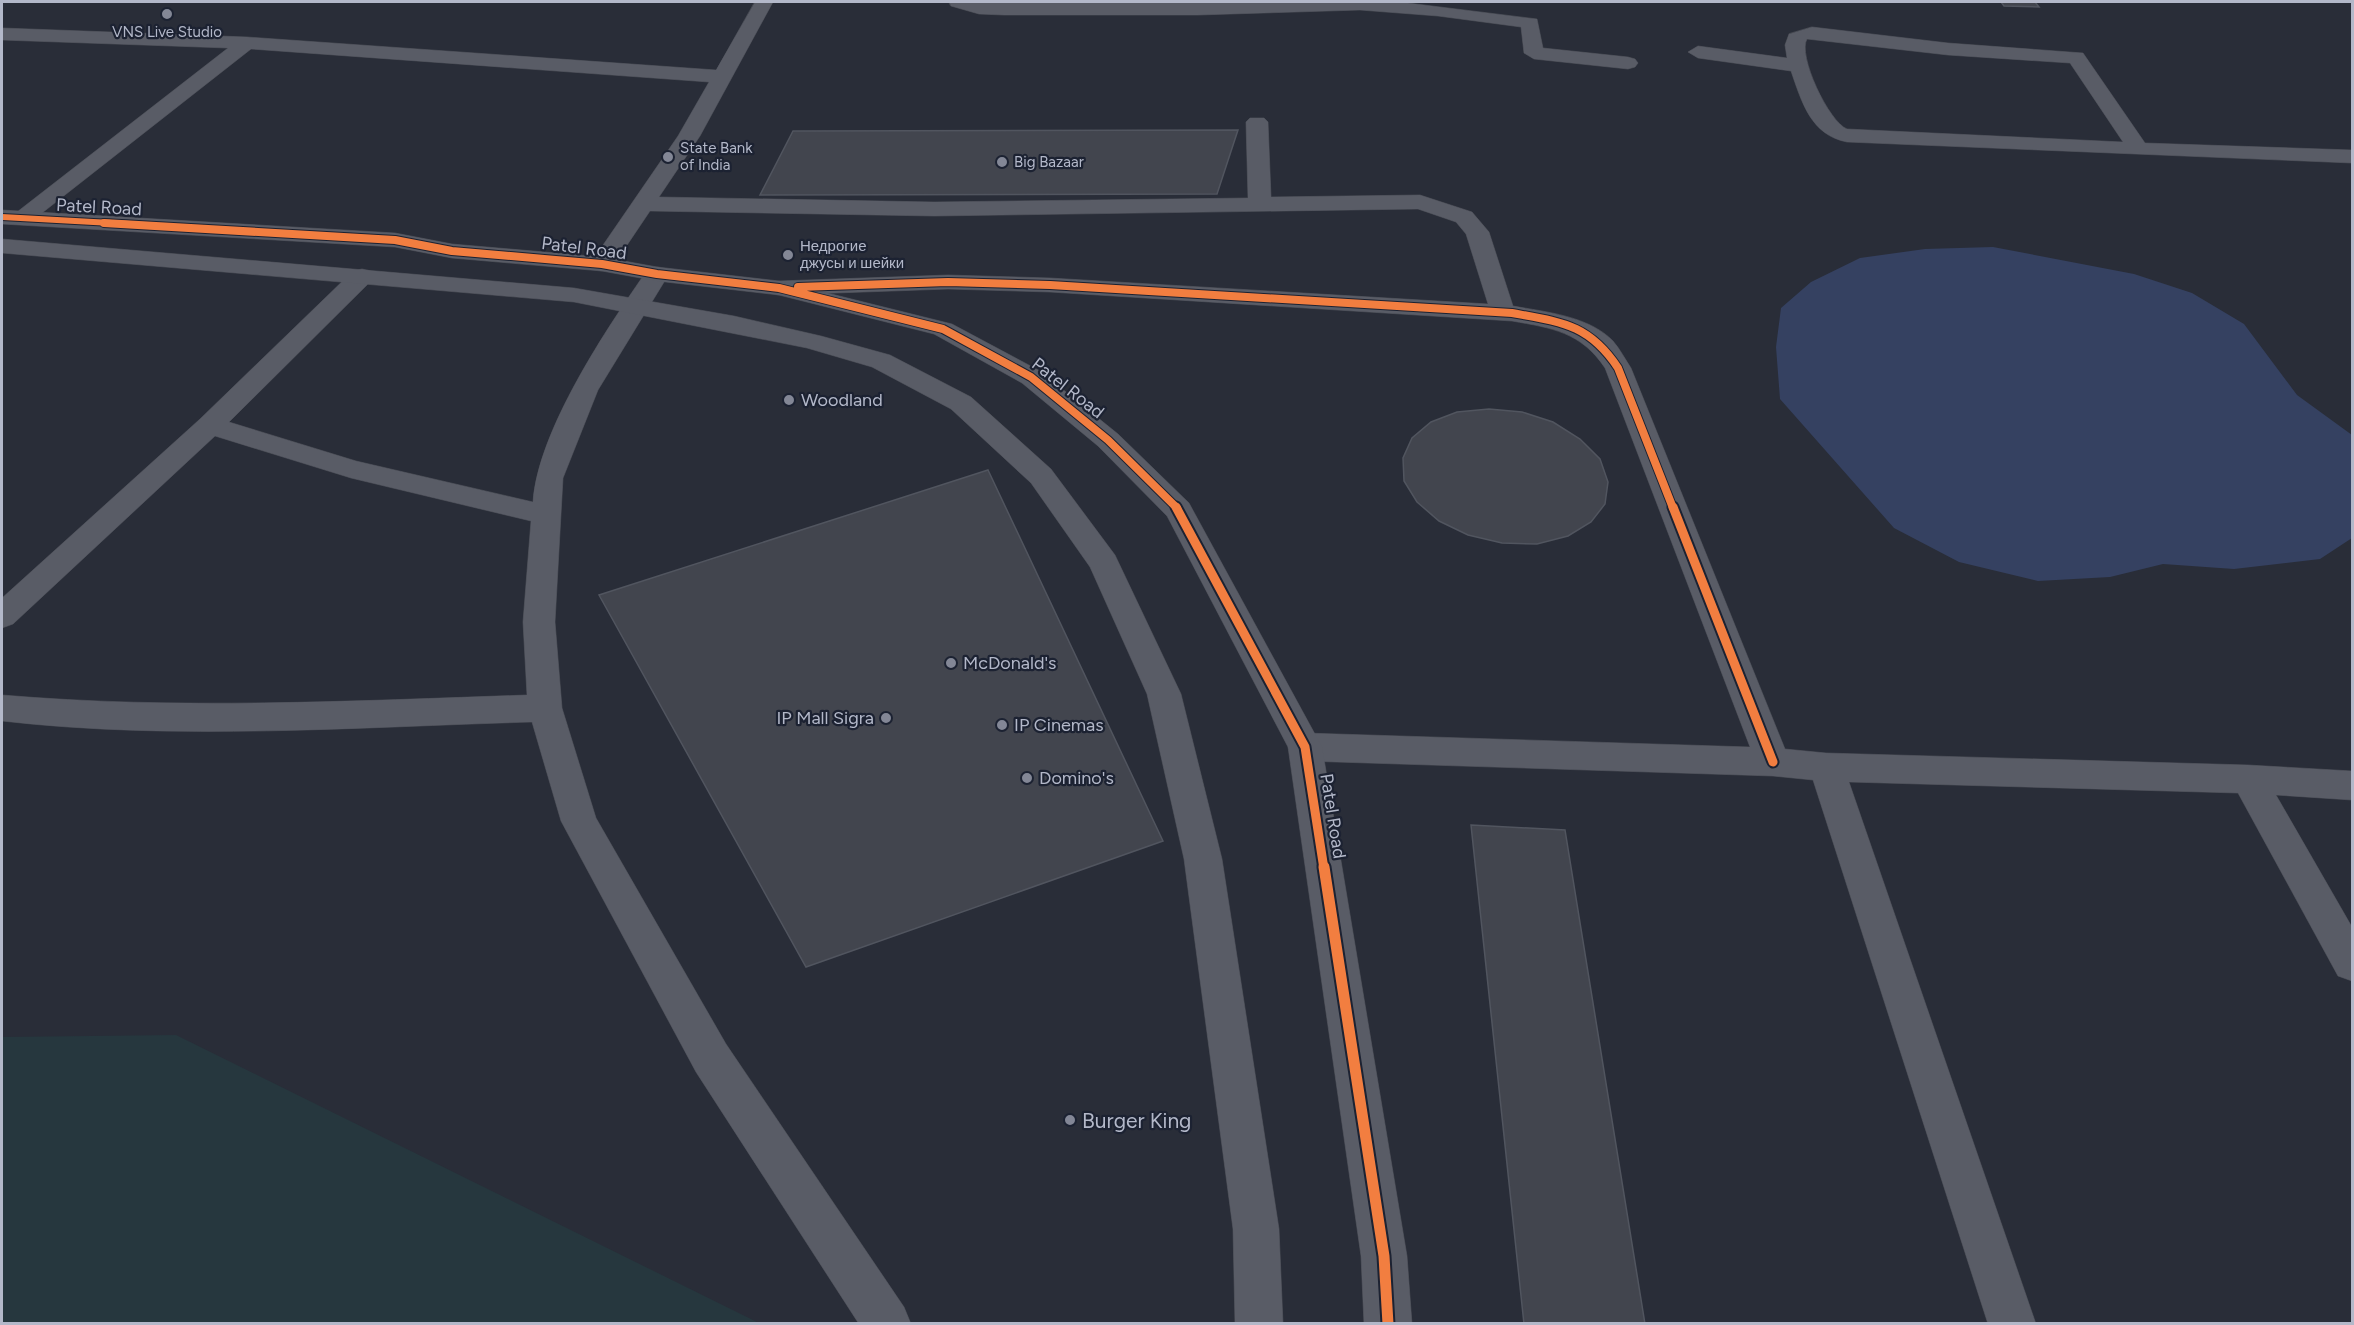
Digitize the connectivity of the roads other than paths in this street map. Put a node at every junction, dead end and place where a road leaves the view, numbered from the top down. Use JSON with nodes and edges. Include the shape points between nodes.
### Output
{"nodes":[{"id":1,"x":764,"y":2,"type":"edge"},
{"id":2,"x":958,"y":2,"type":"edge"},
{"id":3,"x":1373,"y":3,"type":"edge"},
{"id":4,"x":1042,"y":5,"type":"edge"},
{"id":5,"x":1198,"y":5,"type":"edge"},
{"id":6,"x":2,"y":34,"type":"edge"},
{"id":7,"x":247,"y":43,"type":"junction"},
{"id":8,"x":1698,"y":51,"type":"dead end"},
{"id":9,"x":1628,"y":63,"type":"dead end"},
{"id":10,"x":1799,"y":66,"type":"junction"},
{"id":11,"x":723,"y":77,"type":"junction"},
{"id":12,"x":1257,"y":122,"type":"dead end"},
{"id":13,"x":2139,"y":149,"type":"junction"},
{"id":14,"x":2352,"y":157,"type":"edge"},
{"id":15,"x":642,"y":204,"type":"junction"},
{"id":16,"x":1260,"y":204,"type":"junction"},
{"id":17,"x":11,"y":218,"type":"edge"},
{"id":18,"x":2,"y":246,"type":"edge"},
{"id":19,"x":602,"y":264,"type":"junction"},
{"id":20,"x":657,"y":274,"type":"junction"},
{"id":21,"x":362,"y":276,"type":"junction"},
{"id":22,"x":779,"y":288,"type":"junction"},
{"id":23,"x":638,"y":305,"type":"junction"},
{"id":24,"x":1503,"y":313,"type":"junction"},
{"id":25,"x":210,"y":425,"type":"junction"},
{"id":26,"x":547,"y":514,"type":"junction"},
{"id":27,"x":2,"y":616,"type":"edge"},
{"id":28,"x":2,"y":708,"type":"edge"},
{"id":29,"x":545,"y":708,"type":"junction"},
{"id":30,"x":1305,"y":747,"type":"junction"},
{"id":31,"x":1773,"y":762,"type":"junction"},
{"id":32,"x":1826,"y":768,"type":"junction"},
{"id":33,"x":2248,"y":779,"type":"junction"},
{"id":34,"x":2352,"y":785,"type":"edge"},
{"id":35,"x":2352,"y":963,"type":"edge"},
{"id":36,"x":887,"y":1323,"type":"edge"},
{"id":37,"x":1259,"y":1323,"type":"edge"},
{"id":38,"x":1388,"y":1323,"type":"edge"},
{"id":39,"x":2012,"y":1323,"type":"edge"}],
"edges":[{"from":1,"to":11,"type":"street"},
{"from":2,"to":4,"type":"street","via":[[979,8]]},
{"from":3,"to":5,"type":"street"},
{"from":3,"to":9,"type":"street","via":[[1530,23],[1534,53]]},
{"from":4,"to":5,"type":"street"},
{"from":6,"to":7,"type":"street"},
{"from":7,"to":11,"type":"street"},
{"from":7,"to":17,"type":"street"},
{"from":8,"to":10,"type":"street"},
{"from":10,"to":13,"type":"street","via":[[1822,119],[1842,135]]},
{"from":10,"to":13,"type":"street","via":[[1793,45],[1804,33],[1948,49],[2076,57]]},
{"from":11,"to":15,"type":"street","via":[[689,136]]},
{"from":12,"to":16,"type":"street"},
{"from":13,"to":14,"type":"street"},
{"from":15,"to":16,"type":"street","via":[[934,209]]},
{"from":15,"to":19,"type":"street"},
{"from":16,"to":24,"type":"street","via":[[1420,202],[1464,217],[1477,232]]},
{"from":17,"to":19,"type":"street","name":"Patel Road","via":[[395,240],[452,251]]},
{"from":18,"to":21,"type":"street"},
{"from":19,"to":20,"type":"street","name":"Patel Road"},
{"from":20,"to":22,"type":"street","name":"Patel Road"},
{"from":20,"to":23,"type":"street"},
{"from":21,"to":23,"type":"street","via":[[574,295]]},
{"from":21,"to":25,"type":"street"},
{"from":22,"to":24,"type":"street","via":[[948,282],[1050,285]]},
{"from":22,"to":30,"type":"street","name":"Patel Road","via":[[944,328],[1031,377],[1108,440],[1179,510]]},
{"from":23,"to":26,"type":"street","via":[[585,390],[549,478]]},
{"from":23,"to":37,"type":"street","via":[[812,341],[881,361],[961,403],[1041,476],[1104,563],[1164,694],[1203,860],[1256,1229]]},
{"from":24,"to":31,"type":"street","via":[[1548,320],[1578,330],[1602,345],[1618,368]]},
{"from":25,"to":26,"type":"street","via":[[351,469]]},
{"from":25,"to":27,"type":"street"},
{"from":26,"to":29,"type":"street","via":[[539,622]]},
{"from":28,"to":29,"type":"street","via":[[92,716],[221,718]]},
{"from":29,"to":36,"type":"street","via":[[579,822],[711,1058]]},
{"from":30,"to":31,"type":"street"},
{"from":30,"to":38,"type":"street","name":"Patel Road","via":[[1384,1256]]},
{"from":31,"to":32,"type":"street"},
{"from":32,"to":33,"type":"street"},
{"from":32,"to":39,"type":"street"},
{"from":33,"to":34,"type":"street"},
{"from":33,"to":35,"type":"street"}]}
